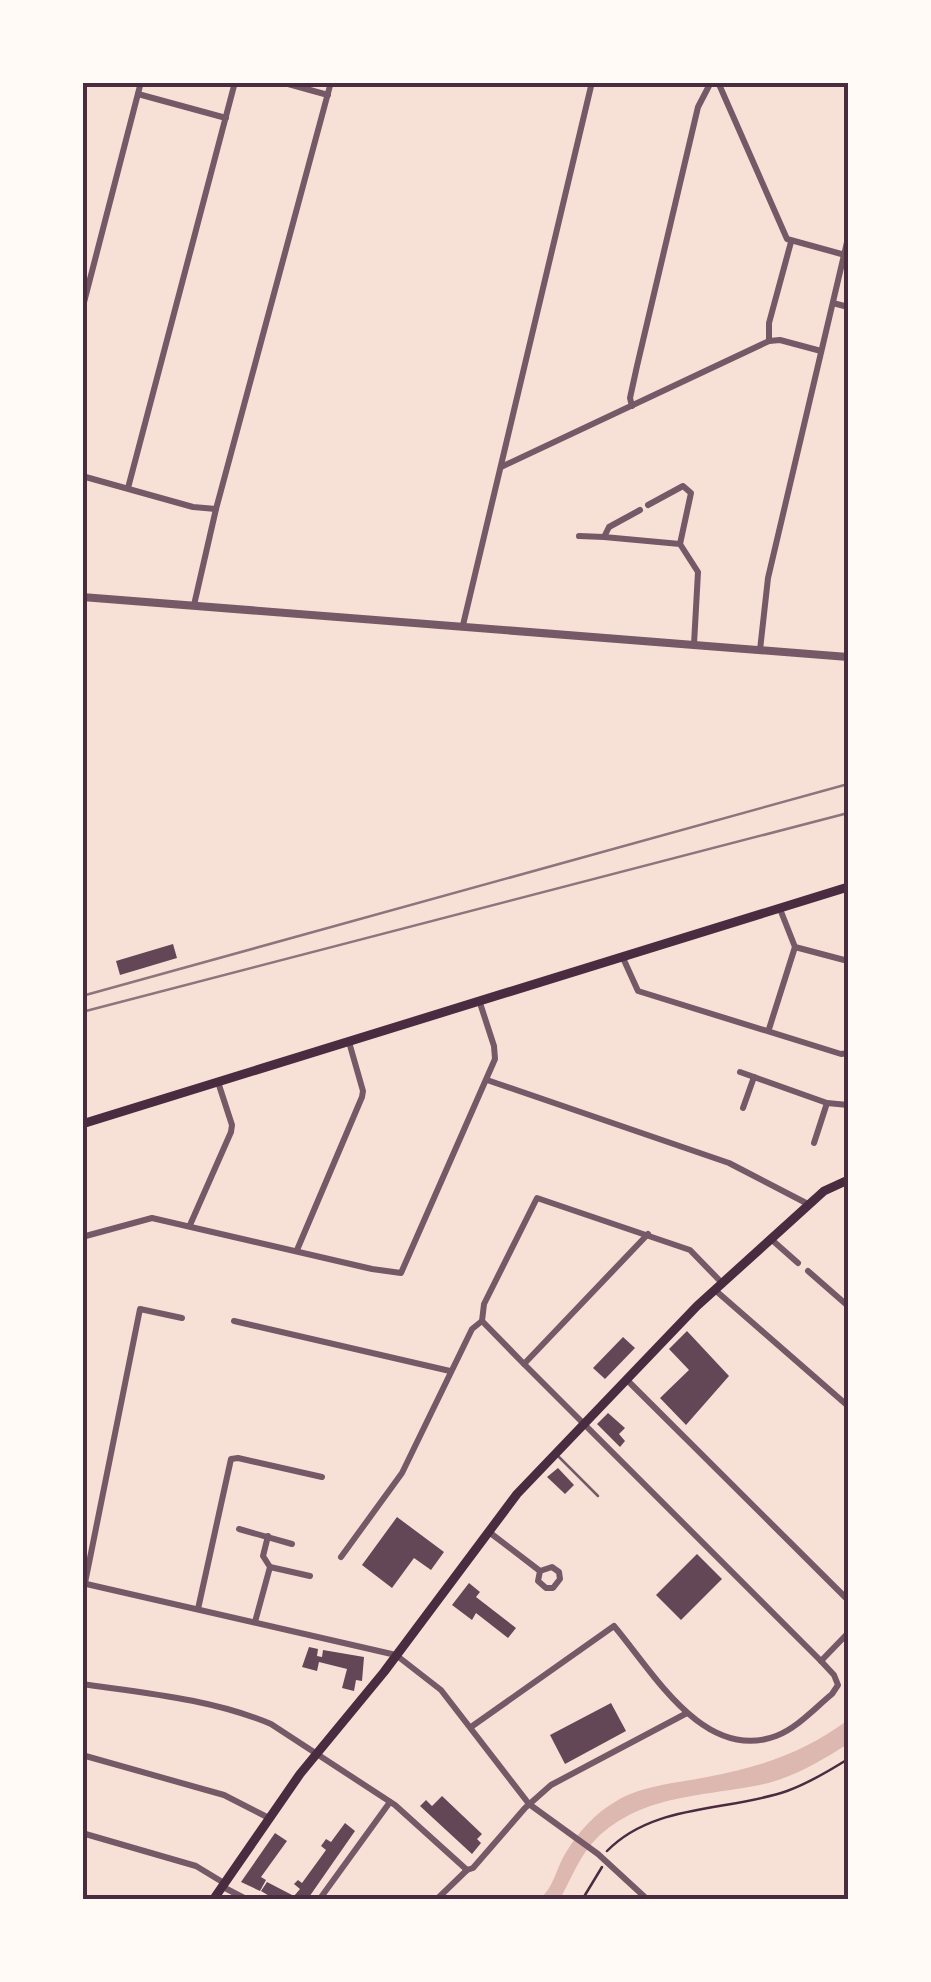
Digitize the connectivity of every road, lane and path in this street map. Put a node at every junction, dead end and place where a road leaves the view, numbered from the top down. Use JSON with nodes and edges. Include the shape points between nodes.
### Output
{"nodes":[{"id":1,"x":141,"y":82,"type":"edge"},
{"id":2,"x":235,"y":82,"type":"edge"},
{"id":3,"x":280,"y":82,"type":"edge"},
{"id":4,"x":331,"y":82,"type":"edge"},
{"id":5,"x":592,"y":82,"type":"edge"},
{"id":6,"x":714,"y":82,"type":"edge"},
{"id":7,"x":138,"y":94,"type":"junction"},
{"id":8,"x":328,"y":95,"type":"junction"},
{"id":9,"x":226,"y":118,"type":"junction"},
{"id":10,"x":848,"y":238,"type":"edge"},
{"id":11,"x":791,"y":242,"type":"junction"},
{"id":12,"x":845,"y":255,"type":"junction"},
{"id":13,"x":833,"y":303,"type":"junction"},
{"id":14,"x":848,"y":307,"type":"edge"},
{"id":15,"x":82,"y":310,"type":"edge"},
{"id":16,"x":769,"y":341,"type":"junction"},
{"id":17,"x":821,"y":351,"type":"junction"},
{"id":18,"x":632,"y":406,"type":"junction"},
{"id":19,"x":500,"y":467,"type":"junction"},
{"id":20,"x":82,"y":476,"type":"edge"},
{"id":21,"x":128,"y":488,"type":"junction"},
{"id":22,"x":216,"y":510,"type":"junction"},
{"id":23,"x":579,"y":536,"type":"dead end"},
{"id":24,"x":604,"y":537,"type":"junction"},
{"id":25,"x":680,"y":544,"type":"junction"},
{"id":26,"x":82,"y":596,"type":"edge"},
{"id":27,"x":194,"y":605,"type":"junction"},
{"id":28,"x":463,"y":626,"type":"junction"},
{"id":29,"x":694,"y":644,"type":"junction"},
{"id":30,"x":760,"y":650,"type":"junction"},
{"id":31,"x":848,"y":657,"type":"edge"},
{"id":32,"x":848,"y":886,"type":"edge"},
{"id":33,"x":780,"y":909,"type":"junction"},
{"id":34,"x":795,"y":947,"type":"junction"},
{"id":35,"x":624,"y":958,"type":"junction"},
{"id":36,"x":848,"y":960,"type":"edge"},
{"id":37,"x":480,"y":1003,"type":"junction"},
{"id":38,"x":769,"y":1029,"type":"junction"},
{"id":39,"x":350,"y":1042,"type":"junction"},
{"id":40,"x":848,"y":1053,"type":"edge"},
{"id":41,"x":740,"y":1072,"type":"dead end"},
{"id":42,"x":754,"y":1076,"type":"junction"},
{"id":43,"x":487,"y":1080,"type":"junction"},
{"id":44,"x":218,"y":1082,"type":"junction"},
{"id":45,"x":826,"y":1103,"type":"junction"},
{"id":46,"x":848,"y":1105,"type":"edge"},
{"id":47,"x":742,"y":1108,"type":"dead end"},
{"id":48,"x":82,"y":1124,"type":"edge"},
{"id":49,"x":814,"y":1144,"type":"dead end"},
{"id":50,"x":848,"y":1180,"type":"edge"},
{"id":51,"x":808,"y":1204,"type":"junction"},
{"id":52,"x":190,"y":1225,"type":"junction"},
{"id":53,"x":648,"y":1234,"type":"junction"},
{"id":54,"x":82,"y":1237,"type":"edge"},
{"id":55,"x":772,"y":1240,"type":"junction"},
{"id":56,"x":297,"y":1250,"type":"junction"},
{"id":57,"x":798,"y":1263,"type":"dead end"},
{"id":58,"x":808,"y":1271,"type":"dead end"},
{"id":59,"x":719,"y":1287,"type":"junction"},
{"id":60,"x":848,"y":1306,"type":"edge"},
{"id":61,"x":182,"y":1318,"type":"dead end"},
{"id":62,"x":482,"y":1320,"type":"junction"},
{"id":63,"x":234,"y":1321,"type":"dead end"},
{"id":64,"x":524,"y":1364,"type":"junction"},
{"id":65,"x":450,"y":1371,"type":"junction"},
{"id":66,"x":625,"y":1378,"type":"junction"},
{"id":67,"x":848,"y":1406,"type":"edge"},
{"id":68,"x":582,"y":1422,"type":"junction"},
{"id":69,"x":554,"y":1452,"type":"junction"},
{"id":70,"x":322,"y":1478,"type":"dead end"},
{"id":71,"x":598,"y":1496,"type":"dead end"},
{"id":72,"x":238,"y":1528,"type":"dead end"},
{"id":73,"x":488,"y":1531,"type":"junction"},
{"id":74,"x":268,"y":1536,"type":"junction"},
{"id":75,"x":292,"y":1544,"type":"dead end"},
{"id":76,"x":341,"y":1557,"type":"dead end"},
{"id":77,"x":270,"y":1567,"type":"junction"},
{"id":78,"x":540,"y":1570,"type":"dead end"},
{"id":79,"x":310,"y":1576,"type":"dead end"},
{"id":80,"x":84,"y":1583,"type":"edge"},
{"id":81,"x":848,"y":1600,"type":"edge"},
{"id":82,"x":198,"y":1609,"type":"junction"},
{"id":83,"x":254,"y":1622,"type":"junction"},
{"id":84,"x":848,"y":1633,"type":"edge"},
{"id":85,"x":396,"y":1655,"type":"junction"},
{"id":86,"x":821,"y":1661,"type":"junction"},
{"id":87,"x":82,"y":1684,"type":"edge"},
{"id":88,"x":687,"y":1712,"type":"junction"},
{"id":89,"x":471,"y":1727,"type":"junction"},
{"id":90,"x":315,"y":1753,"type":"junction"},
{"id":91,"x":82,"y":1755,"type":"edge"},
{"id":92,"x":848,"y":1759,"type":"edge"},
{"id":93,"x":390,"y":1802,"type":"junction"},
{"id":94,"x":529,"y":1804,"type":"junction"},
{"id":95,"x":269,"y":1818,"type":"junction"},
{"id":96,"x":82,"y":1833,"type":"edge"},
{"id":97,"x":608,"y":1854,"type":"dead end"},
{"id":98,"x":599,"y":1865,"type":"dead end"},
{"id":99,"x":467,"y":1870,"type":"junction"},
{"id":100,"x":223,"y":1884,"type":"junction"},
{"id":101,"x":213,"y":1900,"type":"edge"},
{"id":102,"x":248,"y":1900,"type":"edge"},
{"id":103,"x":319,"y":1900,"type":"edge"},
{"id":104,"x":436,"y":1900,"type":"edge"},
{"id":105,"x":582,"y":1900,"type":"edge"},
{"id":106,"x":648,"y":1900,"type":"edge"}],
"edges":[{"from":1,"to":7,"type":"street"},
{"from":2,"to":9,"type":"street"},
{"from":3,"to":8,"type":"street"},
{"from":4,"to":8,"type":"street"},
{"from":5,"to":19,"type":"street"},
{"from":6,"to":11,"type":"street"},
{"from":6,"to":18,"type":"street","via":[[698,108]]},
{"from":7,"to":9,"type":"street"},
{"from":7,"to":15,"type":"street"},
{"from":8,"to":22,"type":"street"},
{"from":9,"to":21,"type":"street"},
{"from":10,"to":12,"type":"street"},
{"from":11,"to":12,"type":"street"},
{"from":11,"to":16,"type":"street"},
{"from":12,"to":13,"type":"street"},
{"from":13,"to":14,"type":"street"},
{"from":13,"to":17,"type":"street"},
{"from":16,"to":17,"type":"street"},
{"from":16,"to":18,"type":"street"},
{"from":17,"to":30,"type":"street","via":[[768,578]]},
{"from":18,"to":19,"type":"street"},
{"from":19,"to":28,"type":"street"},
{"from":20,"to":21,"type":"street"},
{"from":21,"to":22,"type":"street"},
{"from":22,"to":27,"type":"street"},
{"from":23,"to":24,"type":"street"},
{"from":24,"to":25,"type":"street"},
{"from":24,"to":25,"type":"street","via":[[609,527],[683,486],[691,492]]},
{"from":25,"to":29,"type":"street","via":[[698,572]]},
{"from":26,"to":27,"type":"street"},
{"from":27,"to":28,"type":"street"},
{"from":28,"to":29,"type":"street"},
{"from":29,"to":30,"type":"street"},
{"from":30,"to":31,"type":"street"},
{"from":32,"to":33,"type":"main road"},
{"from":33,"to":34,"type":"street"},
{"from":33,"to":35,"type":"main road"},
{"from":34,"to":36,"type":"street"},
{"from":34,"to":38,"type":"street"},
{"from":35,"to":37,"type":"main road"},
{"from":35,"to":38,"type":"street","via":[[638,991]]},
{"from":37,"to":39,"type":"main road"},
{"from":37,"to":43,"type":"street","via":[[494,1046]]},
{"from":38,"to":40,"type":"street"},
{"from":39,"to":44,"type":"main road"},
{"from":39,"to":56,"type":"street","via":[[362,1098]]},
{"from":41,"to":42,"type":"street"},
{"from":42,"to":45,"type":"street"},
{"from":42,"to":47,"type":"street"},
{"from":43,"to":51,"type":"street","via":[[729,1163]]},
{"from":43,"to":56,"type":"street","via":[[404,1270],[396,1274]]},
{"from":44,"to":48,"type":"main road"},
{"from":44,"to":52,"type":"street","via":[[232,1125]]},
{"from":45,"to":46,"type":"street"},
{"from":45,"to":49,"type":"street"},
{"from":50,"to":51,"type":"main road"},
{"from":51,"to":55,"type":"main road"},
{"from":52,"to":54,"type":"street","via":[[152,1218]]},
{"from":52,"to":56,"type":"street"},
{"from":53,"to":59,"type":"street","via":[[690,1250]]},
{"from":53,"to":62,"type":"street","via":[[537,1198]]},
{"from":53,"to":64,"type":"street"},
{"from":55,"to":57,"type":"street"},
{"from":55,"to":59,"type":"main road"},
{"from":58,"to":60,"type":"street"},
{"from":59,"to":66,"type":"main road"},
{"from":59,"to":67,"type":"street"},
{"from":61,"to":80,"type":"street","via":[[140,1309]]},
{"from":62,"to":64,"type":"street"},
{"from":62,"to":65,"type":"street"},
{"from":63,"to":65,"type":"street"},
{"from":64,"to":68,"type":"street"},
{"from":65,"to":76,"type":"street","via":[[402,1473]]},
{"from":66,"to":68,"type":"main road"},
{"from":66,"to":81,"type":"street"},
{"from":68,"to":69,"type":"main road"},
{"from":68,"to":86,"type":"street"},
{"from":69,"to":71,"type":"lane"},
{"from":69,"to":73,"type":"main road"},
{"from":70,"to":82,"type":"street","via":[[231,1459]]},
{"from":72,"to":74,"type":"street"},
{"from":73,"to":78,"type":"street"},
{"from":73,"to":85,"type":"main road"},
{"from":74,"to":75,"type":"street"},
{"from":74,"to":77,"type":"street","via":[[263,1556]]},
{"from":77,"to":79,"type":"street"},
{"from":77,"to":83,"type":"street"},
{"from":80,"to":82,"type":"street"},
{"from":82,"to":83,"type":"street"},
{"from":83,"to":85,"type":"street"},
{"from":84,"to":86,"type":"street"},
{"from":85,"to":89,"type":"street","via":[[438,1686]]},
{"from":85,"to":90,"type":"main road"},
{"from":86,"to":88,"type":"street","via":[[838,1685],[778,1735],[747,1741],[722,1736]]},
{"from":87,"to":90,"type":"street","via":[[249,1715]]},
{"from":88,"to":89,"type":"street","via":[[614,1626]]},
{"from":88,"to":94,"type":"street","via":[[566,1776]]},
{"from":89,"to":94,"type":"street"},
{"from":90,"to":93,"type":"street"},
{"from":90,"to":95,"type":"main road"},
{"from":91,"to":95,"type":"street","via":[[224,1796]]},
{"from":92,"to":97,"type":"path","via":[[786,1791],[640,1825]]},
{"from":93,"to":99,"type":"street"},
{"from":93,"to":103,"type":"street"},
{"from":94,"to":99,"type":"street"},
{"from":94,"to":106,"type":"street"},
{"from":95,"to":100,"type":"main road"},
{"from":96,"to":100,"type":"street","via":[[196,1866]]},
{"from":98,"to":105,"type":"path"},
{"from":99,"to":104,"type":"street"},
{"from":100,"to":101,"type":"main road"},
{"from":100,"to":102,"type":"street"}]}
